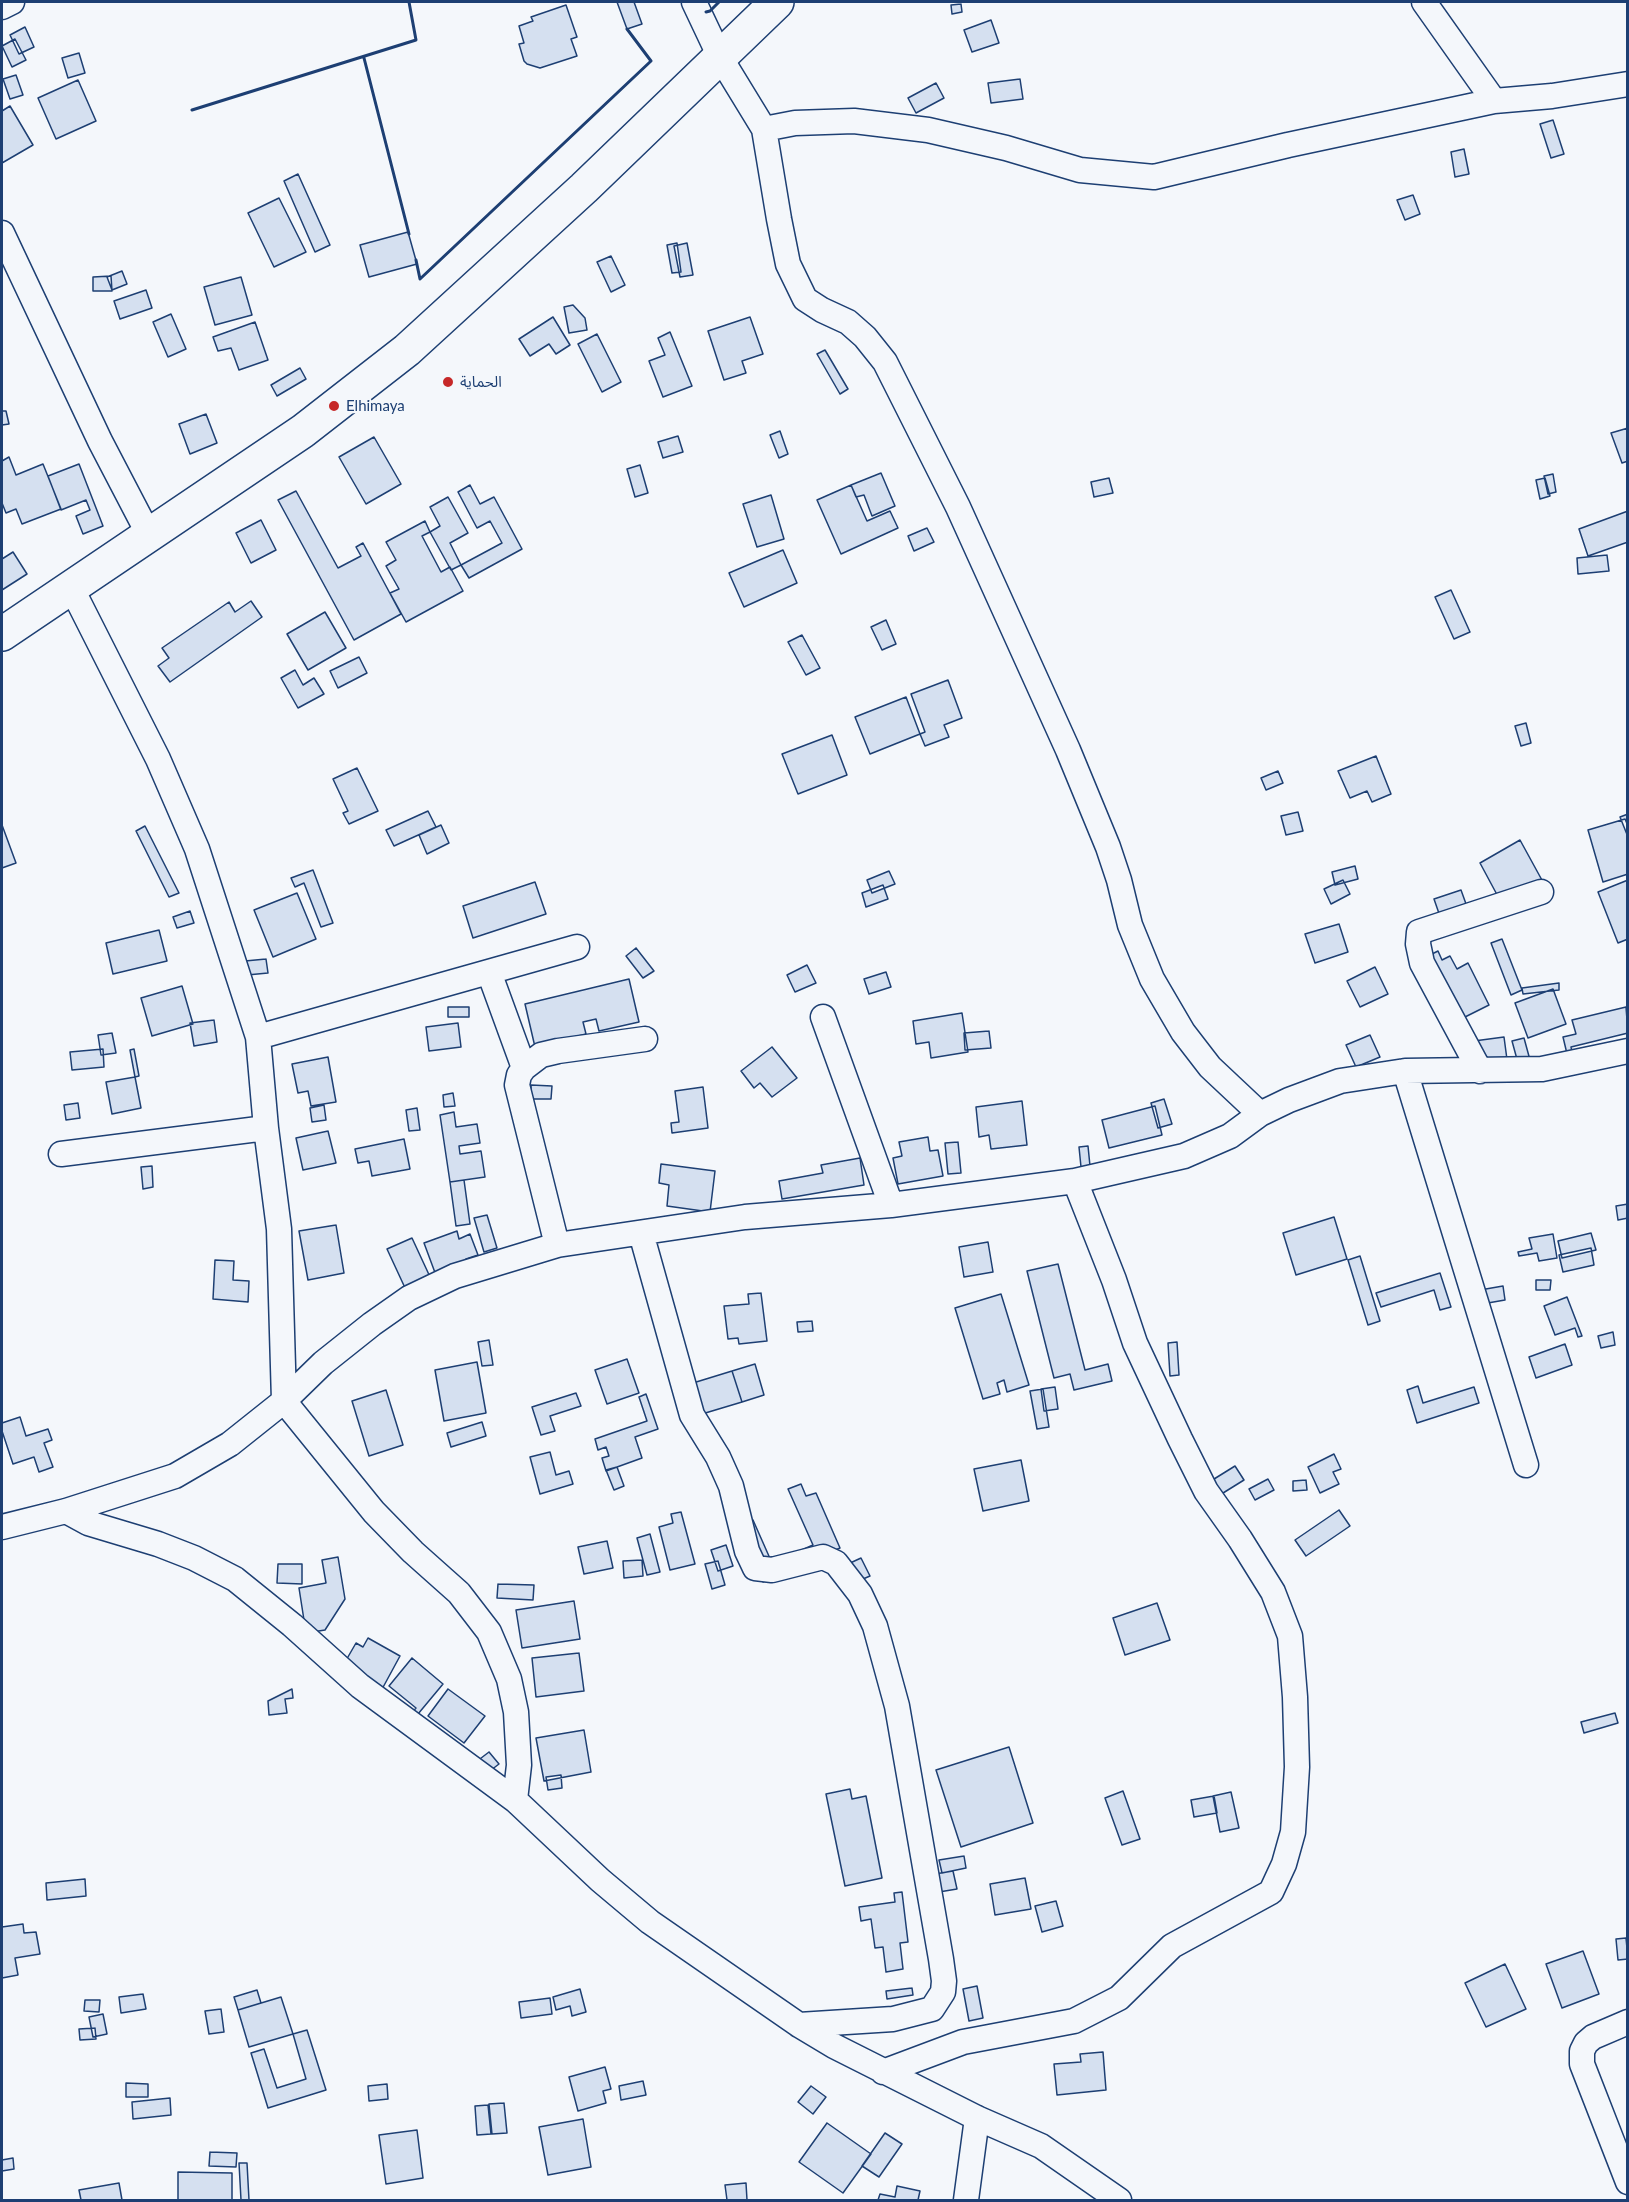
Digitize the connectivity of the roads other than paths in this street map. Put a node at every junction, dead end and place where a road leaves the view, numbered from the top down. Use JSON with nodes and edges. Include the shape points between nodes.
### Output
{"nodes":[{"id":1,"x":12,"y":2,"type":"edge"},
{"id":2,"x":694,"y":2,"type":"edge"},
{"id":3,"x":777,"y":2,"type":"edge"},
{"id":4,"x":1424,"y":2,"type":"edge"},
{"id":5,"x":2,"y":7,"type":"edge"},
{"id":6,"x":720,"y":57,"type":"junction"},
{"id":7,"x":1628,"y":84,"type":"edge"},
{"id":8,"x":1494,"y":101,"type":"junction"},
{"id":9,"x":764,"y":129,"type":"junction"},
{"id":10,"x":4,"y":241,"type":"edge"},
{"id":11,"x":149,"y":535,"type":"junction"},
{"id":12,"x":71,"y":587,"type":"junction"},
{"id":13,"x":2,"y":633,"type":"edge"},
{"id":14,"x":1541,"y":892,"type":"dead end"},
{"id":15,"x":578,"y":947,"type":"dead end"},
{"id":16,"x":489,"y":972,"type":"junction"},
{"id":17,"x":823,"y":1017,"type":"dead end"},
{"id":18,"x":258,"y":1037,"type":"junction"},
{"id":19,"x":645,"y":1039,"type":"dead end"},
{"id":20,"x":1628,"y":1051,"type":"edge"},
{"id":21,"x":524,"y":1068,"type":"junction"},
{"id":22,"x":1405,"y":1071,"type":"junction"},
{"id":23,"x":1480,"y":1071,"type":"junction"},
{"id":24,"x":1260,"y":1114,"type":"junction"},
{"id":25,"x":266,"y":1128,"type":"junction"},
{"id":26,"x":61,"y":1154,"type":"dead end"},
{"id":27,"x":1075,"y":1181,"type":"junction"},
{"id":28,"x":891,"y":1205,"type":"junction"},
{"id":29,"x":641,"y":1233,"type":"junction"},
{"id":30,"x":557,"y":1245,"type":"junction"},
{"id":31,"x":284,"y":1401,"type":"junction"},
{"id":32,"x":1526,"y":1465,"type":"dead end"},
{"id":33,"x":66,"y":1511,"type":"junction"},
{"id":34,"x":2,"y":1527,"type":"edge"},
{"id":35,"x":515,"y":1800,"type":"junction"},
{"id":36,"x":1628,"y":2022,"type":"edge"},
{"id":37,"x":799,"y":2025,"type":"junction"},
{"id":38,"x":883,"y":2072,"type":"junction"},
{"id":39,"x":976,"y":2118,"type":"junction"},
{"id":40,"x":1628,"y":2182,"type":"edge"},
{"id":41,"x":966,"y":2200,"type":"edge"},
{"id":42,"x":1119,"y":2200,"type":"edge"}],
"edges":[{"from":1,"to":5,"type":"street"},
{"from":2,"to":6,"type":"street"},
{"from":3,"to":6,"type":"main road"},
{"from":4,"to":8,"type":"street"},
{"from":6,"to":9,"type":"street"},
{"from":6,"to":11,"type":"main road","via":[[406,350],[303,431]]},
{"from":7,"to":8,"type":"street"},
{"from":8,"to":9,"type":"street","via":[[1154,177],[1080,170],[939,133],[854,121],[795,123]]},
{"from":9,"to":24,"type":"street","via":[[788,264],[805,299],[848,322],[885,362],[958,507],[1068,750],[1108,847],[1130,926],[1152,979],[1183,1032],[1210,1067]]},
{"from":10,"to":11,"type":"street"},
{"from":11,"to":12,"type":"main road"},
{"from":12,"to":13,"type":"main road"},
{"from":12,"to":18,"type":"street","via":[[158,759],[197,849]]},
{"from":14,"to":23,"type":"street","via":[[1419,932],[1422,963]]},
{"from":15,"to":16,"type":"street"},
{"from":16,"to":18,"type":"street"},
{"from":16,"to":21,"type":"street"},
{"from":17,"to":28,"type":"street"},
{"from":18,"to":25,"type":"street"},
{"from":19,"to":21,"type":"street","via":[[558,1051],[542,1055]]},
{"from":20,"to":23,"type":"street","via":[[1542,1069]]},
{"from":21,"to":30,"type":"street","via":[[517,1085]]},
{"from":22,"to":23,"type":"street"},
{"from":22,"to":24,"type":"street","via":[[1340,1080]]},
{"from":22,"to":32,"type":"street"},
{"from":24,"to":27,"type":"street","via":[[1230,1136],[1184,1156]]},
{"from":25,"to":26,"type":"street"},
{"from":25,"to":31,"type":"street","via":[[279,1229]]},
{"from":27,"to":28,"type":"street"},
{"from":27,"to":38,"type":"street","via":[[1135,1343],[1180,1439],[1206,1491],[1273,1592],[1290,1636],[1297,1767],[1293,1832],[1271,1892],[1172,1946],[1119,1998],[1074,2021],[963,2042]]},
{"from":28,"to":29,"type":"street","via":[[745,1217]]},
{"from":29,"to":30,"type":"street"},
{"from":29,"to":37,"type":"street","via":[[692,1415],[718,1457],[730,1486],[755,1568],[772,1570],[823,1557],[836,1563],[860,1593],[875,1626],[897,1706],[941,1959],[943,1992],[932,2009],[893,2019]]},
{"from":30,"to":31,"type":"street","via":[[455,1276],[409,1298],[323,1363]]},
{"from":31,"to":33,"type":"street","via":[[230,1444],[175,1476]]},
{"from":31,"to":35,"type":"street","via":[[374,1512],[459,1593],[489,1632],[516,1712],[519,1765]]},
{"from":33,"to":34,"type":"street"},
{"from":33,"to":35,"type":"street","via":[[88,1523],[194,1558],[235,1579],[360,1686]]},
{"from":35,"to":37,"type":"street","via":[[650,1922]]},
{"from":36,"to":40,"type":"street","via":[[1593,2037],[1582,2051],[1582,2064]]},
{"from":37,"to":38,"type":"street"},
{"from":38,"to":39,"type":"street"},
{"from":39,"to":41,"type":"street"},
{"from":39,"to":42,"type":"street","via":[[1041,2146]]}]}
